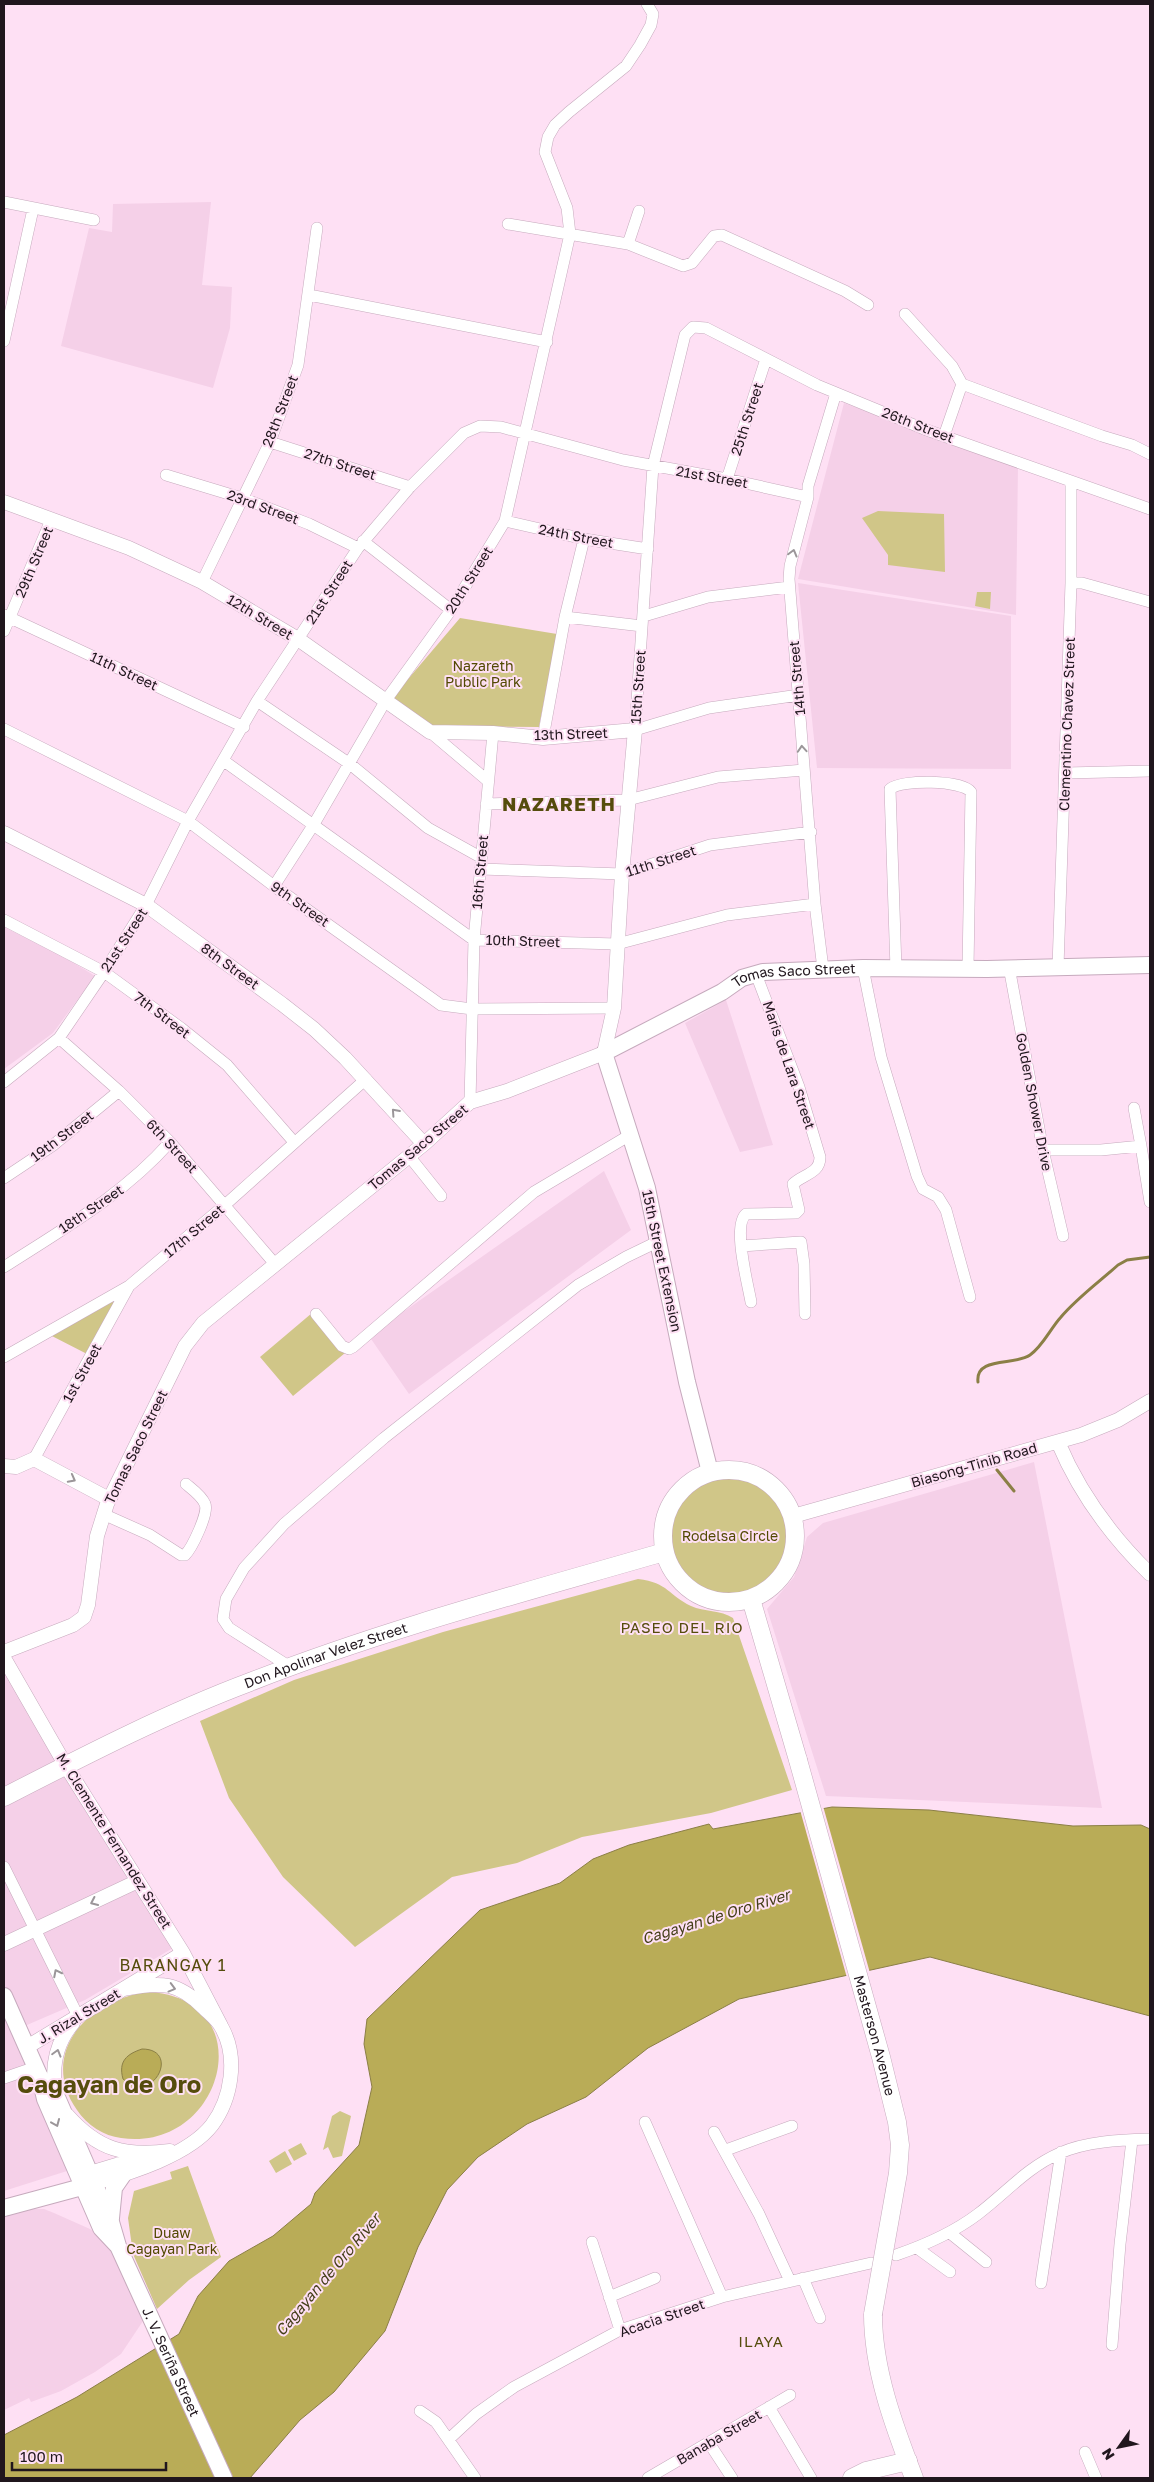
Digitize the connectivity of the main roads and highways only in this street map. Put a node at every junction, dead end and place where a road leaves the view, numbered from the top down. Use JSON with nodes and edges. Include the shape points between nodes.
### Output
{"nodes":[{"id":1,"x":1150,"y":965,"type":"edge"},
{"id":2,"x":604,"y":1053,"type":"joint"},
{"id":3,"x":710,"y":1472,"type":"junction"},
{"id":4,"x":664,"y":1552,"type":"junction"},
{"id":5,"x":751,"y":1599,"type":"junction"},
{"id":6,"x":4,"y":1797,"type":"edge"},
{"id":7,"x":4,"y":1996,"type":"edge"},
{"id":8,"x":38,"y":2072,"type":"junction"},
{"id":9,"x":123,"y":2175,"type":"road end"},
{"id":10,"x":86,"y":2180,"type":"junction"},
{"id":11,"x":4,"y":2196,"type":"edge"},
{"id":12,"x":4,"y":2208,"type":"edge"},
{"id":13,"x":111,"y":2222,"type":"junction"},
{"id":14,"x":118,"y":2246,"type":"junction"},
{"id":15,"x":908,"y":2461,"type":"junction"},
{"id":16,"x":224,"y":2478,"type":"edge"},
{"id":17,"x":852,"y":2478,"type":"edge"},
{"id":18,"x":914,"y":2478,"type":"edge"}],
"edges":[{"from":1,"to":2,"type":"main road","name":"Tomas Saco Street","via":[[863,968],[756,974],[742,978],[722,992]]},
{"from":2,"to":3,"type":"main road","name":"15th Street Extension","via":[[647,1188],[687,1382]]},
{"from":3,"to":4,"type":"main road","via":[[680,1490],[669,1506],[663,1526]]},
{"from":3,"to":5,"type":"main road","via":[[738,1470],[757,1476],[782,1495],[793,1516],[795,1546],[788,1566],[776,1583]]},
{"from":4,"to":5,"type":"main road","via":[[674,1572],[694,1592],[722,1602]]},
{"from":4,"to":6,"type":"main road","name":"Don Apolinar Velez Street","via":[[290,1666],[200,1702]]},
{"from":5,"to":15,"type":"main road","name":"Masterson Avenue","bridge":true,"via":[[897,2122],[900,2145],[898,2173],[873,2314],[874,2351]]},
{"from":7,"to":8,"type":"main road"},
{"from":8,"to":10,"type":"main road","one_way":true,"via":[[46,2100]]},
{"from":8,"to":10,"type":"main road","via":[[64,2111]]},
{"from":9,"to":13,"type":"main road","via":[[114,2188]]},
{"from":10,"to":11,"type":"main road"},
{"from":10,"to":12,"type":"main road"},
{"from":10,"to":13,"type":"main road","name":"J. V. Seriña Street"},
{"from":10,"to":14,"type":"main road","name":"J. V. Seriña Street","via":[[100,2228]]},
{"from":13,"to":14,"type":"main road","name":"J. V. Seriña Street"},
{"from":14,"to":16,"type":"main road","name":"J. V. Seriña Street"},
{"from":15,"to":17,"type":"main road","via":[[866,2471]]},
{"from":15,"to":18,"type":"main road","name":"Masterson Avenue"}]}
